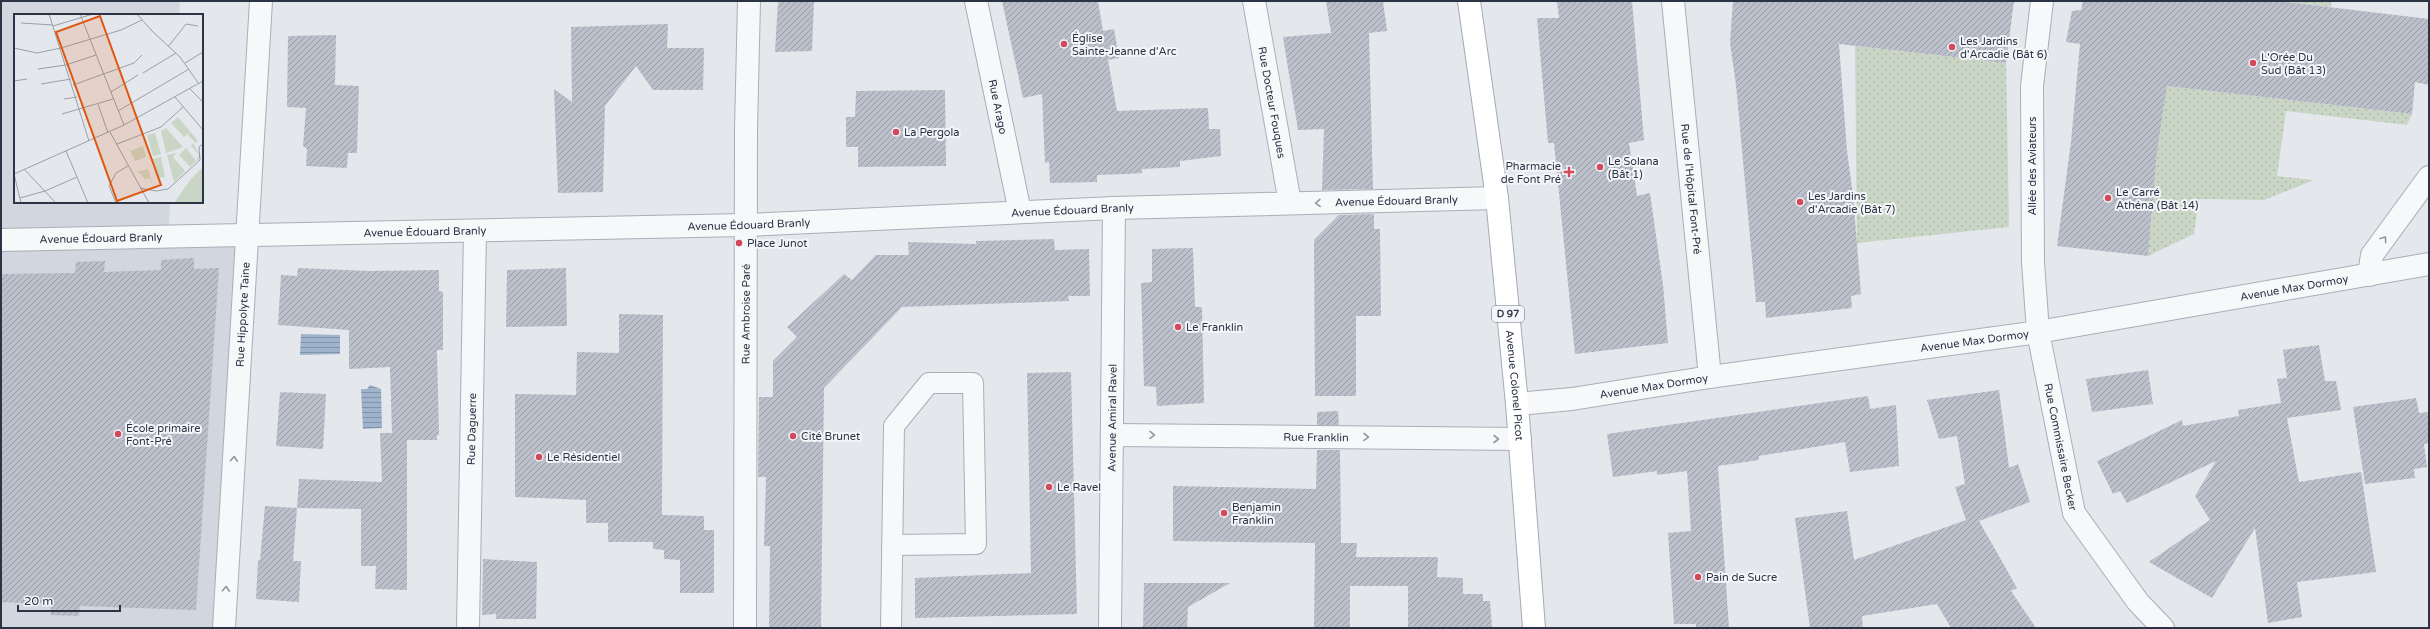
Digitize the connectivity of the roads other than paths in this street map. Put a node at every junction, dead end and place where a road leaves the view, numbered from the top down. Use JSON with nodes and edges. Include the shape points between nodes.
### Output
{"nodes":[{"id":1,"x":261,"y":1,"type":"edge"},
{"id":2,"x":749,"y":1,"type":"edge"},
{"id":3,"x":976,"y":1,"type":"edge"},
{"id":4,"x":1254,"y":1,"type":"edge"},
{"id":5,"x":1469,"y":1,"type":"edge"},
{"id":6,"x":1673,"y":1,"type":"edge"},
{"id":7,"x":2042,"y":1,"type":"edge"},
{"id":8,"x":2429,"y":176,"type":"edge"},
{"id":9,"x":1497,"y":198,"type":"junction"},
{"id":10,"x":1290,"y":203,"type":"junction"},
{"id":11,"x":1114,"y":208,"type":"junction"},
{"id":12,"x":1020,"y":212,"type":"junction"},
{"id":13,"x":746,"y":225,"type":"junction"},
{"id":14,"x":475,"y":231,"type":"junction"},
{"id":15,"x":247,"y":235,"type":"junction"},
{"id":16,"x":1,"y":240,"type":"edge"},
{"id":17,"x":2429,"y":264,"type":"edge"},
{"id":18,"x":2370,"y":275,"type":"junction"},
{"id":19,"x":2038,"y":332,"type":"junction"},
{"id":20,"x":1710,"y":377,"type":"junction"},
{"id":21,"x":1518,"y":404,"type":"junction"},
{"id":22,"x":1113,"y":435,"type":"junction"},
{"id":23,"x":1520,"y":439,"type":"junction"},
{"id":24,"x":892,"y":545,"type":"junction"},
{"id":25,"x":224,"y":628,"type":"edge"},
{"id":26,"x":468,"y":628,"type":"edge"},
{"id":27,"x":746,"y":628,"type":"edge"},
{"id":28,"x":891,"y":628,"type":"edge"},
{"id":29,"x":1110,"y":628,"type":"edge"},
{"id":30,"x":1534,"y":628,"type":"edge"},
{"id":31,"x":2163,"y":628,"type":"edge"}],
"edges":[{"from":1,"to":15,"type":"street","name":"Rue Hippolyte Taine"},
{"from":2,"to":13,"type":"street","name":"Rue Ambroise Paré"},
{"from":3,"to":12,"type":"street","name":"Rue Arago"},
{"from":4,"to":10,"type":"street","name":"Rue Docteur Fouques"},
{"from":5,"to":9,"type":"main road","name":"Avenue Colonel Picot","number":"D 97"},
{"from":6,"to":20,"type":"street","name":"Rue de l'Hôpital Font-Pré"},
{"from":7,"to":19,"type":"street","name":"Allée des Aviateurs","via":[[2032,86],[2033,262]]},
{"from":18,"to":8,"type":"street","one_way":true,"via":[[2372,255]]},
{"from":9,"to":10,"type":"street","name":"Avenue Édouard Branly","one_way":true},
{"from":9,"to":21,"type":"main road","name":"Avenue Colonel Picot","number":"D 97"},
{"from":10,"to":11,"type":"street","name":"Avenue Édouard Branly"},
{"from":11,"to":12,"type":"street","name":"Avenue Édouard Branly"},
{"from":11,"to":22,"type":"street","name":"Avenue Amiral Ravel"},
{"from":12,"to":13,"type":"street","name":"Avenue Édouard Branly"},
{"from":13,"to":14,"type":"street","name":"Avenue Édouard Branly"},
{"from":13,"to":27,"type":"street","name":"Rue Ambroise Paré"},
{"from":14,"to":15,"type":"street","name":"Avenue Édouard Branly"},
{"from":14,"to":26,"type":"street","name":"Rue Daguerre"},
{"from":15,"to":16,"type":"street","name":"Avenue Édouard Branly"},
{"from":25,"to":15,"type":"street","name":"Rue Hippolyte Taine","one_way":true},
{"from":17,"to":18,"type":"street","name":"Avenue Max Dormoy"},
{"from":18,"to":19,"type":"street","name":"Avenue Max Dormoy"},
{"from":19,"to":20,"type":"street","name":"Avenue Max Dormoy"},
{"from":19,"to":31,"type":"street","name":"Rue Commissaire Becker","via":[[2074,513],[2138,602]]},
{"from":20,"to":21,"type":"street","name":"Avenue Max Dormoy","via":[[1572,399]]},
{"from":21,"to":23,"type":"main road","name":"Avenue Colonel Picot","number":"D 97"},
{"from":22,"to":23,"type":"street","name":"Rue Franklin","one_way":true},
{"from":22,"to":29,"type":"street","name":"Avenue Amiral Ravel"},
{"from":23,"to":30,"type":"main road","name":"Avenue Colonel Picot","number":"D 97"},
{"from":24,"to":24,"type":"lane","via":[[894,426],[929,383],[973,383],[976,544]]},
{"from":24,"to":28,"type":"lane"}]}
